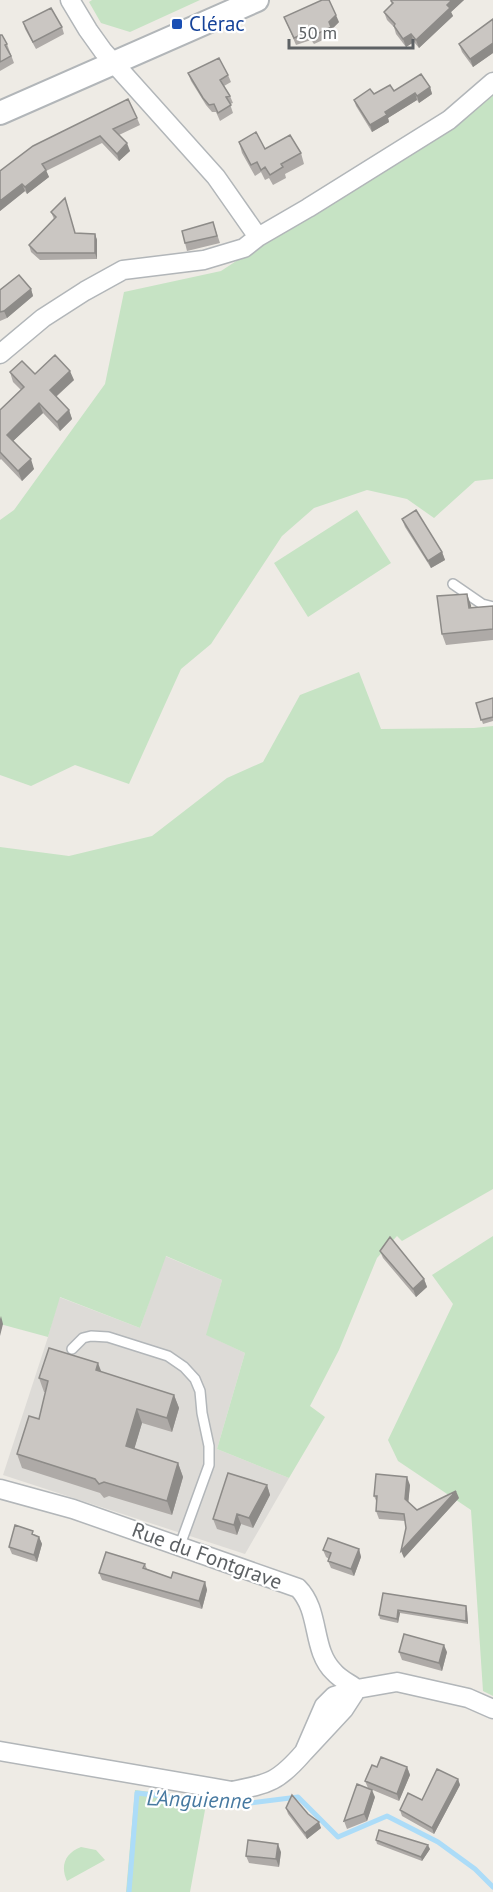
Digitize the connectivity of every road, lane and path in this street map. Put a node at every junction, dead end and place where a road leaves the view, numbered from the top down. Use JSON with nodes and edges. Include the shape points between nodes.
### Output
{"nodes":[{"id":1,"x":70,"y":0,"type":"edge"},
{"id":2,"x":258,"y":0,"type":"edge"},
{"id":3,"x":114,"y":63,"type":"junction"},
{"id":4,"x":493,"y":82,"type":"edge"},
{"id":5,"x":0,"y":113,"type":"edge"},
{"id":6,"x":258,"y":237,"type":"junction"},
{"id":7,"x":0,"y":354,"type":"edge"},
{"id":8,"x":453,"y":584,"type":"dead end"},
{"id":9,"x":493,"y":607,"type":"edge"},
{"id":10,"x":72,"y":1349,"type":"dead end"},
{"id":11,"x":0,"y":1489,"type":"edge"},
{"id":12,"x":180,"y":1545,"type":"junction"},
{"id":13,"x":357,"y":1689,"type":"junction"},
{"id":14,"x":493,"y":1709,"type":"edge"},
{"id":15,"x":0,"y":1751,"type":"edge"}],
"edges":[{"from":1,"to":3,"type":"street"},
{"from":2,"to":3,"type":"street"},
{"from":3,"to":5,"type":"street"},
{"from":3,"to":6,"type":"street","via":[[216,177]]},
{"from":4,"to":6,"type":"street","via":[[449,120]]},
{"from":6,"to":7,"type":"street","via":[[244,248],[204,261],[123,270],[43,318]]},
{"from":8,"to":9,"type":"lane"},
{"from":10,"to":12,"type":"lane","via":[[83,1338],[108,1337],[168,1356],[195,1379],[209,1446],[209,1465]]},
{"from":11,"to":12,"type":"street","name":"Rue du Fontgrave"},
{"from":12,"to":13,"type":"street","name":"Rue du Fontgrave","via":[[298,1588],[311,1607],[323,1656],[333,1672]]},
{"from":13,"to":14,"type":"street","via":[[397,1682],[468,1698]]},
{"from":13,"to":15,"type":"street","via":[[334,1696],[324,1706],[304,1752],[287,1772],[261,1786],[232,1791]]}]}
